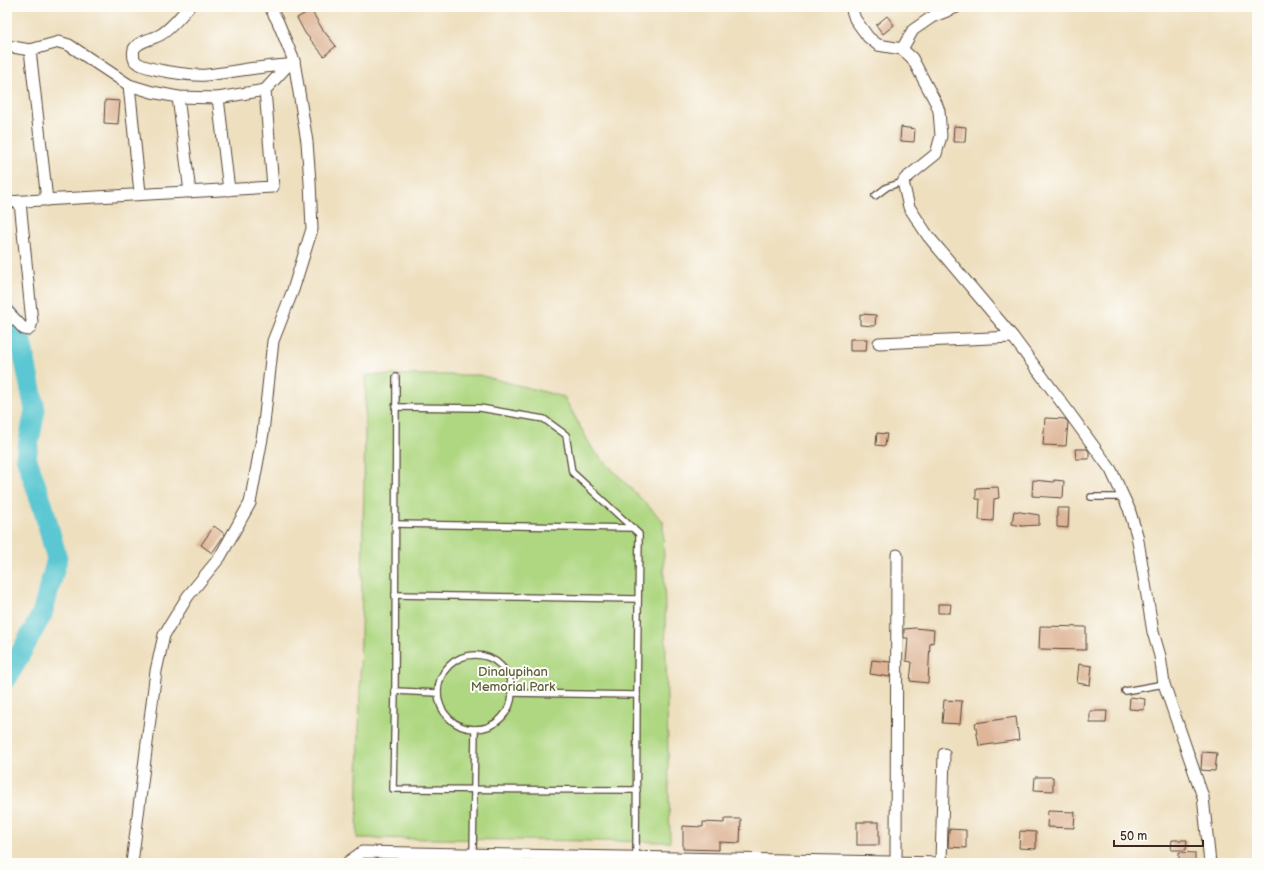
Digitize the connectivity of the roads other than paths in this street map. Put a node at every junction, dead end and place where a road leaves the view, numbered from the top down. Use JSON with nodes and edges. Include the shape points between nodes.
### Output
{"nodes":[{"id":1,"x":189,"y":7,"type":"edge"},
{"id":2,"x":270,"y":7,"type":"edge"},
{"id":3,"x":851,"y":7,"type":"edge"},
{"id":4,"x":957,"y":7,"type":"edge"},
{"id":5,"x":7,"y":46,"type":"edge"},
{"id":6,"x":902,"y":49,"type":"junction"},
{"id":7,"x":30,"y":50,"type":"junction"},
{"id":8,"x":291,"y":63,"type":"junction"},
{"id":9,"x":128,"y":85,"type":"junction"},
{"id":10,"x":265,"y":90,"type":"junction"},
{"id":11,"x":178,"y":97,"type":"junction"},
{"id":12,"x":218,"y":98,"type":"junction"},
{"id":13,"x":903,"y":182,"type":"junction"},
{"id":14,"x":229,"y":190,"type":"junction"},
{"id":15,"x":190,"y":192,"type":"junction"},
{"id":16,"x":140,"y":194,"type":"junction"},
{"id":17,"x":875,"y":196,"type":"dead end"},
{"id":18,"x":48,"y":200,"type":"junction"},
{"id":19,"x":7,"y":202,"type":"edge"},
{"id":20,"x":20,"y":202,"type":"junction"},
{"id":21,"x":7,"y":312,"type":"edge"},
{"id":22,"x":1013,"y":337,"type":"junction"},
{"id":23,"x":879,"y":343,"type":"dead end"},
{"id":24,"x":396,"y":377,"type":"dead end"},
{"id":25,"x":395,"y":407,"type":"junction"},
{"id":26,"x":1123,"y":497,"type":"junction"},
{"id":27,"x":1091,"y":498,"type":"dead end"},
{"id":28,"x":395,"y":524,"type":"junction"},
{"id":29,"x":633,"y":528,"type":"junction"},
{"id":30,"x":897,"y":555,"type":"dead end"},
{"id":31,"x":395,"y":595,"type":"junction"},
{"id":32,"x":638,"y":599,"type":"junction"},
{"id":33,"x":1164,"y":684,"type":"junction"},
{"id":34,"x":396,"y":691,"type":"junction"},
{"id":35,"x":1125,"y":691,"type":"dead end"},
{"id":36,"x":438,"y":693,"type":"junction"},
{"id":37,"x":511,"y":693,"type":"junction"},
{"id":38,"x":637,"y":695,"type":"junction"},
{"id":39,"x":475,"y":729,"type":"junction"},
{"id":40,"x":944,"y":754,"type":"dead end"},
{"id":41,"x":475,"y":790,"type":"junction"},
{"id":42,"x":637,"y":790,"type":"junction"},
{"id":43,"x":480,"y":857,"type":"edge"},
{"id":44,"x":636,"y":857,"type":"junction"},
{"id":45,"x":548,"y":859,"type":"edge"},
{"id":46,"x":614,"y":860,"type":"edge"},
{"id":47,"x":676,"y":860,"type":"edge"},
{"id":48,"x":740,"y":861,"type":"edge"},
{"id":49,"x":833,"y":862,"type":"edge"},
{"id":50,"x":901,"y":862,"type":"edge"},
{"id":51,"x":132,"y":863,"type":"edge"},
{"id":52,"x":347,"y":863,"type":"edge"},
{"id":53,"x":942,"y":863,"type":"edge"},
{"id":54,"x":1210,"y":863,"type":"edge"}],
"edges":[{"from":1,"to":8,"type":"street","via":[[170,28],[138,44],[133,54],[135,60],[169,72],[204,75]]},
{"from":2,"to":8,"type":"street","via":[[278,22]]},
{"from":3,"to":6,"type":"street","via":[[868,37],[878,45]]},
{"from":4,"to":6,"type":"street","via":[[932,17],[913,30]]},
{"from":5,"to":7,"type":"street"},
{"from":6,"to":13,"type":"street","via":[[912,58],[936,103],[941,136],[936,154]]},
{"from":7,"to":9,"type":"street","via":[[59,42],[69,44]]},
{"from":7,"to":18,"type":"street"},
{"from":8,"to":10,"type":"street"},
{"from":8,"to":51,"type":"street","via":[[307,142],[312,230],[273,341],[263,433],[250,503],[220,557],[188,596],[164,635],[156,671]]},
{"from":9,"to":11,"type":"street"},
{"from":9,"to":16,"type":"street"},
{"from":10,"to":12,"type":"street"},
{"from":10,"to":14,"type":"street","via":[[273,187]]},
{"from":11,"to":12,"type":"street"},
{"from":11,"to":15,"type":"street"},
{"from":12,"to":14,"type":"street"},
{"from":13,"to":17,"type":"lane","via":[[887,187]]},
{"from":13,"to":22,"type":"street","via":[[909,207],[928,236]]},
{"from":14,"to":15,"type":"street"},
{"from":15,"to":16,"type":"street"},
{"from":16,"to":18,"type":"street"},
{"from":18,"to":20,"type":"street"},
{"from":19,"to":20,"type":"street"},
{"from":20,"to":21,"type":"street","via":[[32,322],[30,328],[24,328]]},
{"from":22,"to":23,"type":"street"},
{"from":22,"to":26,"type":"street","via":[[1111,470]]},
{"from":24,"to":25,"type":"lane"},
{"from":25,"to":28,"type":"lane"},
{"from":25,"to":29,"type":"lane","via":[[480,408],[544,419],[566,435],[572,472]]},
{"from":26,"to":27,"type":"lane"},
{"from":26,"to":33,"type":"street","via":[[1137,535]]},
{"from":28,"to":29,"type":"lane"},
{"from":28,"to":31,"type":"lane"},
{"from":29,"to":32,"type":"lane","via":[[640,534]]},
{"from":30,"to":50,"type":"street"},
{"from":31,"to":32,"type":"lane"},
{"from":31,"to":34,"type":"lane"},
{"from":32,"to":38,"type":"lane"},
{"from":33,"to":35,"type":"lane"},
{"from":33,"to":54,"type":"street","via":[[1203,797]]},
{"from":34,"to":36,"type":"lane"},
{"from":34,"to":41,"type":"lane","via":[[393,790]]},
{"from":36,"to":37,"type":"lane","via":[[438,685],[445,671],[456,660],[471,656],[487,657],[498,664],[507,674],[512,687]]},
{"from":36,"to":39,"type":"lane","via":[[438,700],[445,714],[456,724]]},
{"from":37,"to":38,"type":"lane"},
{"from":37,"to":39,"type":"lane","via":[[506,713],[496,723]]},
{"from":38,"to":42,"type":"lane"},
{"from":39,"to":41,"type":"lane"},
{"from":40,"to":53,"type":"street"},
{"from":41,"to":42,"type":"lane"},
{"from":41,"to":43,"type":"lane"},
{"from":42,"to":44,"type":"lane"},
{"from":43,"to":45,"type":"street"},
{"from":43,"to":52,"type":"street","via":[[362,852]]},
{"from":44,"to":46,"type":"street"},
{"from":44,"to":47,"type":"street"},
{"from":45,"to":46,"type":"street"},
{"from":47,"to":48,"type":"street"},
{"from":48,"to":49,"type":"street"},
{"from":49,"to":50,"type":"street"},
{"from":50,"to":53,"type":"street"}]}
